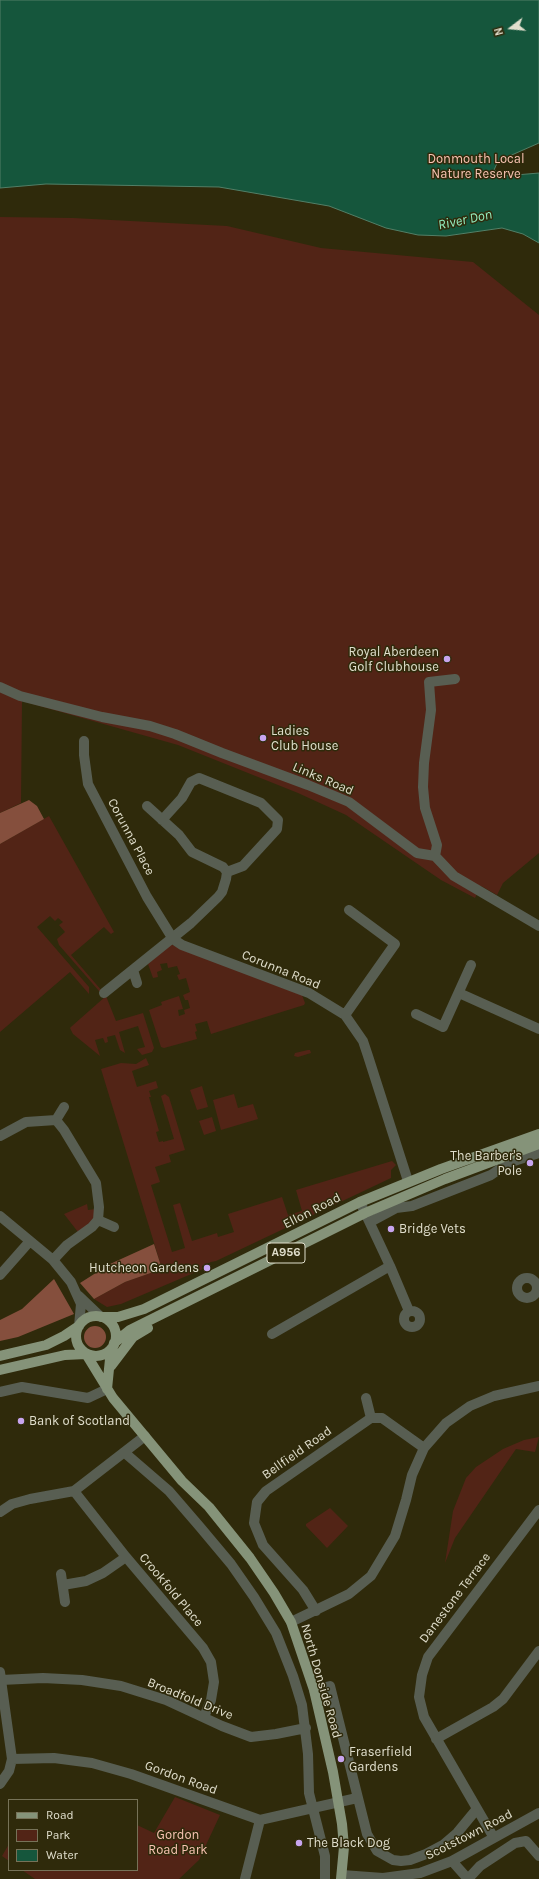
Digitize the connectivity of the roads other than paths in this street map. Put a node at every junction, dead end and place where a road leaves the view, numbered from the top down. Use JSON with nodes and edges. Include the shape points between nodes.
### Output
{"nodes":[{"id":1,"x":456,"y":679,"type":"dead end"},
{"id":2,"x":0,"y":687,"type":"edge"},
{"id":3,"x":84,"y":741,"type":"dead end"},
{"id":4,"x":147,"y":806,"type":"dead end"},
{"id":5,"x":162,"y":820,"type":"junction"},
{"id":6,"x":435,"y":856,"type":"junction"},
{"id":7,"x":227,"y":872,"type":"junction"},
{"id":8,"x":349,"y":910,"type":"dead end"},
{"id":9,"x":539,"y":926,"type":"edge"},
{"id":10,"x":172,"y":939,"type":"junction"},
{"id":11,"x":471,"y":965,"type":"dead end"},
{"id":12,"x":133,"y":970,"type":"junction"},
{"id":13,"x":137,"y":983,"type":"dead end"},
{"id":14,"x":104,"y":993,"type":"dead end"},
{"id":15,"x":459,"y":993,"type":"junction"},
{"id":16,"x":416,"y":1014,"type":"dead end"},
{"id":17,"x":345,"y":1015,"type":"junction"},
{"id":18,"x":538,"y":1026,"type":"edge"},
{"id":19,"x":64,"y":1107,"type":"dead end"},
{"id":20,"x":56,"y":1120,"type":"junction"},
{"id":21,"x":539,"y":1134,"type":"edge"},
{"id":22,"x":0,"y":1136,"type":"edge"},
{"id":23,"x":539,"y":1144,"type":"edge"},
{"id":24,"x":539,"y":1153,"type":"edge"},
{"id":25,"x":408,"y":1181,"type":"junction"},
{"id":26,"x":360,"y":1202,"type":"junction"},
{"id":27,"x":0,"y":1216,"type":"edge"},
{"id":28,"x":367,"y":1217,"type":"junction"},
{"id":29,"x":98,"y":1220,"type":"junction"},
{"id":30,"x":114,"y":1227,"type":"dead end"},
{"id":31,"x":30,"y":1241,"type":"junction"},
{"id":32,"x":53,"y":1260,"type":"junction"},
{"id":33,"x":390,"y":1266,"type":"junction"},
{"id":34,"x":0,"y":1275,"type":"edge"},
{"id":35,"x":207,"y":1293,"type":"junction"},
{"id":36,"x":79,"y":1296,"type":"junction"},
{"id":37,"x":409,"y":1311,"type":"dead end"},
{"id":38,"x":101,"y":1317,"type":"junction"},
{"id":39,"x":79,"y":1326,"type":"junction"},
{"id":40,"x":272,"y":1334,"type":"dead end"},
{"id":41,"x":114,"y":1343,"type":"junction"},
{"id":42,"x":86,"y":1354,"type":"junction"},
{"id":43,"x":0,"y":1356,"type":"edge"},
{"id":44,"x":109,"y":1367,"type":"junction"},
{"id":45,"x":0,"y":1370,"type":"edge"},
{"id":46,"x":539,"y":1386,"type":"edge"},
{"id":47,"x":107,"y":1389,"type":"junction"},
{"id":48,"x":0,"y":1392,"type":"edge"},
{"id":49,"x":366,"y":1398,"type":"dead end"},
{"id":50,"x":371,"y":1418,"type":"junction"},
{"id":51,"x":145,"y":1436,"type":"junction"},
{"id":52,"x":424,"y":1448,"type":"junction"},
{"id":53,"x":125,"y":1453,"type":"junction"},
{"id":54,"x":74,"y":1491,"type":"junction"},
{"id":55,"x":539,"y":1510,"type":"edge"},
{"id":56,"x":0,"y":1512,"type":"edge"},
{"id":57,"x":126,"y":1557,"type":"junction"},
{"id":58,"x":61,"y":1574,"type":"dead end"},
{"id":59,"x":63,"y":1585,"type":"junction"},
{"id":60,"x":65,"y":1602,"type":"dead end"},
{"id":61,"x":316,"y":1611,"type":"junction"},
{"id":62,"x":292,"y":1622,"type":"junction"},
{"id":63,"x":539,"y":1651,"type":"edge"},
{"id":64,"x":1,"y":1676,"type":"edge"},
{"id":65,"x":314,"y":1690,"type":"junction"},
{"id":66,"x":204,"y":1717,"type":"junction"},
{"id":67,"x":306,"y":1728,"type":"junction"},
{"id":68,"x":436,"y":1738,"type":"junction"},
{"id":69,"x":12,"y":1759,"type":"junction"},
{"id":70,"x":0,"y":1784,"type":"edge"},
{"id":71,"x":357,"y":1798,"type":"junction"},
{"id":72,"x":338,"y":1803,"type":"junction"},
{"id":73,"x":313,"y":1808,"type":"junction"},
{"id":74,"x":476,"y":1810,"type":"junction"},
{"id":75,"x":539,"y":1813,"type":"edge"},
{"id":76,"x":260,"y":1820,"type":"junction"},
{"id":77,"x":494,"y":1838,"type":"junction"},
{"id":78,"x":539,"y":1856,"type":"edge"},
{"id":79,"x":452,"y":1861,"type":"junction"},
{"id":80,"x":341,"y":1877,"type":"edge"},
{"id":81,"x":245,"y":1879,"type":"edge"},
{"id":82,"x":325,"y":1879,"type":"edge"},
{"id":83,"x":468,"y":1879,"type":"edge"}],
"edges":[{"from":1,"to":6,"type":"street","via":[[429,682],[431,710],[423,787],[425,808],[437,845]]},
{"from":2,"to":6,"type":"street","name":"Links Road","via":[[102,717],[150,726],[308,785],[349,802],[417,853]]},
{"from":3,"to":10,"type":"street","name":"Corunna Place","via":[[88,784]]},
{"from":4,"to":5,"type":"street"},
{"from":5,"to":7,"type":"street","via":[[179,835],[192,852],[217,863]]},
{"from":5,"to":7,"type":"street","via":[[182,798],[191,782],[199,778],[261,803],[278,820],[277,829],[243,866]]},
{"from":6,"to":9,"type":"street","via":[[454,876]]},
{"from":7,"to":10,"type":"street","via":[[222,892],[218,897]]},
{"from":8,"to":17,"type":"street","via":[[395,944]]},
{"from":10,"to":12,"type":"street"},
{"from":10,"to":17,"type":"street","name":"Corunna Road","via":[[308,993]]},
{"from":11,"to":15,"type":"street"},
{"from":12,"to":13,"type":"street"},
{"from":12,"to":14,"type":"street"},
{"from":15,"to":16,"type":"street","via":[[443,1027]]},
{"from":15,"to":18,"type":"street"},
{"from":17,"to":25,"type":"street","name":"Corunna Road","via":[[362,1041],[368,1056]]},
{"from":19,"to":20,"type":"street"},
{"from":20,"to":22,"type":"street","via":[[26,1122]]},
{"from":20,"to":29,"type":"street","via":[[96,1183],[99,1201]]},
{"from":21,"to":25,"type":"main road","name":"Ellon Road","number":"A956"},
{"from":23,"to":28,"type":"main road","name":"Ellon Road","number":"A956","via":[[445,1179]]},
{"from":24,"to":28,"type":"street","name":"Ellon Road","via":[[508,1163],[491,1175],[419,1203]]},
{"from":25,"to":26,"type":"main road","name":"Ellon Road","number":"A956"},
{"from":26,"to":28,"type":"street"},
{"from":26,"to":38,"type":"main road","name":"Ellon Road","number":"A956","via":[[144,1309],[118,1317]]},
{"from":27,"to":31,"type":"street"},
{"from":28,"to":33,"type":"street"},
{"from":28,"to":35,"type":"main road","name":"Ellon Road","number":"A956"},
{"from":29,"to":30,"type":"street"},
{"from":29,"to":32,"type":"street"},
{"from":31,"to":32,"type":"street"},
{"from":31,"to":34,"type":"street"},
{"from":32,"to":36,"type":"street","via":[[72,1282]]},
{"from":33,"to":37,"type":"street"},
{"from":33,"to":40,"type":"street","via":[[336,1303]]},
{"from":35,"to":41,"type":"main road","name":"Ellon Road","number":"A956","via":[[130,1330]]},
{"from":35,"to":44,"type":"main road","via":[[188,1309],[133,1337]]},
{"from":36,"to":38,"type":"street"},
{"from":36,"to":39,"type":"street"},
{"from":38,"to":39,"type":"main road","number":"A956","via":[[90,1317]]},
{"from":38,"to":41,"type":"main road","via":[[113,1327],[116,1337]]},
{"from":39,"to":42,"type":"main road","via":[[76,1341]]},
{"from":39,"to":43,"type":"main road","number":"A956","via":[[46,1345]]},
{"from":41,"to":42,"type":"main road","number":"A956","via":[[109,1352],[103,1355]]},
{"from":41,"to":44,"type":"main road"},
{"from":42,"to":45,"type":"main road","number":"A956","via":[[65,1355]]},
{"from":42,"to":47,"type":"main road","name":"North Donside Road"},
{"from":44,"to":47,"type":"main road"},
{"from":46,"to":52,"type":"street","via":[[494,1396],[470,1406],[446,1423]]},
{"from":47,"to":48,"type":"street","via":[[88,1398],[22,1387]]},
{"from":47,"to":51,"type":"main road","name":"North Donside Road"},
{"from":49,"to":50,"type":"street"},
{"from":50,"to":52,"type":"street","via":[[382,1418]]},
{"from":50,"to":61,"type":"street","name":"Bellfield Road","via":[[266,1491],[257,1502],[255,1528],[263,1545],[303,1590]]},
{"from":51,"to":53,"type":"street"},
{"from":51,"to":62,"type":"main road","name":"North Donside Road","via":[[182,1481],[209,1507],[250,1558]]},
{"from":52,"to":61,"type":"street","via":[[412,1475],[395,1536],[370,1576],[349,1594]]},
{"from":53,"to":54,"type":"street"},
{"from":53,"to":67,"type":"street","name":"North Donside Road","via":[[169,1492],[231,1564],[254,1597],[276,1633],[293,1676]]},
{"from":54,"to":56,"type":"street","via":[[12,1504]]},
{"from":54,"to":57,"type":"street","name":"Crookfold Place"},
{"from":55,"to":68,"type":"street","name":"Danestone Terrace","via":[[428,1657],[419,1697],[424,1717]]},
{"from":57,"to":59,"type":"street","via":[[86,1581]]},
{"from":57,"to":66,"type":"street","name":"Crookfold Place","via":[[203,1648],[211,1662],[214,1682],[211,1700]]},
{"from":58,"to":59,"type":"street"},
{"from":59,"to":60,"type":"street"},
{"from":61,"to":62,"type":"street"},
{"from":62,"to":65,"type":"main road","name":"North Donside Road"},
{"from":63,"to":68,"type":"street","via":[[503,1698],[493,1707]]},
{"from":64,"to":66,"type":"street","name":"Broadfold Drive","via":[[82,1680],[121,1686],[166,1700]]},
{"from":64,"to":69,"type":"street"},
{"from":65,"to":71,"type":"street","via":[[330,1686]]},
{"from":65,"to":72,"type":"main road","name":"North Donside Road"},
{"from":66,"to":67,"type":"street","name":"Broadfold Drive","via":[[251,1736]]},
{"from":67,"to":73,"type":"street","name":"North Donside Road","via":[[309,1793]]},
{"from":68,"to":74,"type":"street","name":"Danestone Terrace"},
{"from":69,"to":70,"type":"street","via":[[9,1771]]},
{"from":69,"to":76,"type":"street","name":"Gordon Road","via":[[54,1758],[92,1763],[131,1774]]},
{"from":71,"to":72,"type":"street"},
{"from":71,"to":74,"type":"street","via":[[367,1834],[376,1851],[393,1860],[402,1861],[421,1856],[443,1845]]},
{"from":72,"to":73,"type":"street"},
{"from":72,"to":80,"type":"main road","name":"North Donside Road","via":[[344,1847]]},
{"from":73,"to":76,"type":"street"},
{"from":73,"to":82,"type":"street","name":"North Donside Road","via":[[325,1856]]},
{"from":74,"to":77,"type":"street","name":"Danestone Terrace"},
{"from":75,"to":77,"type":"street","name":"Scotstown Road"},
{"from":76,"to":81,"type":"street"},
{"from":77,"to":79,"type":"street","name":"Scotstown Road"},
{"from":78,"to":83,"type":"street","via":[[526,1841],[515,1843],[480,1866]]},
{"from":79,"to":80,"type":"street","name":"Scotstown Road","via":[[409,1876]]},
{"from":79,"to":83,"type":"street"}]}
